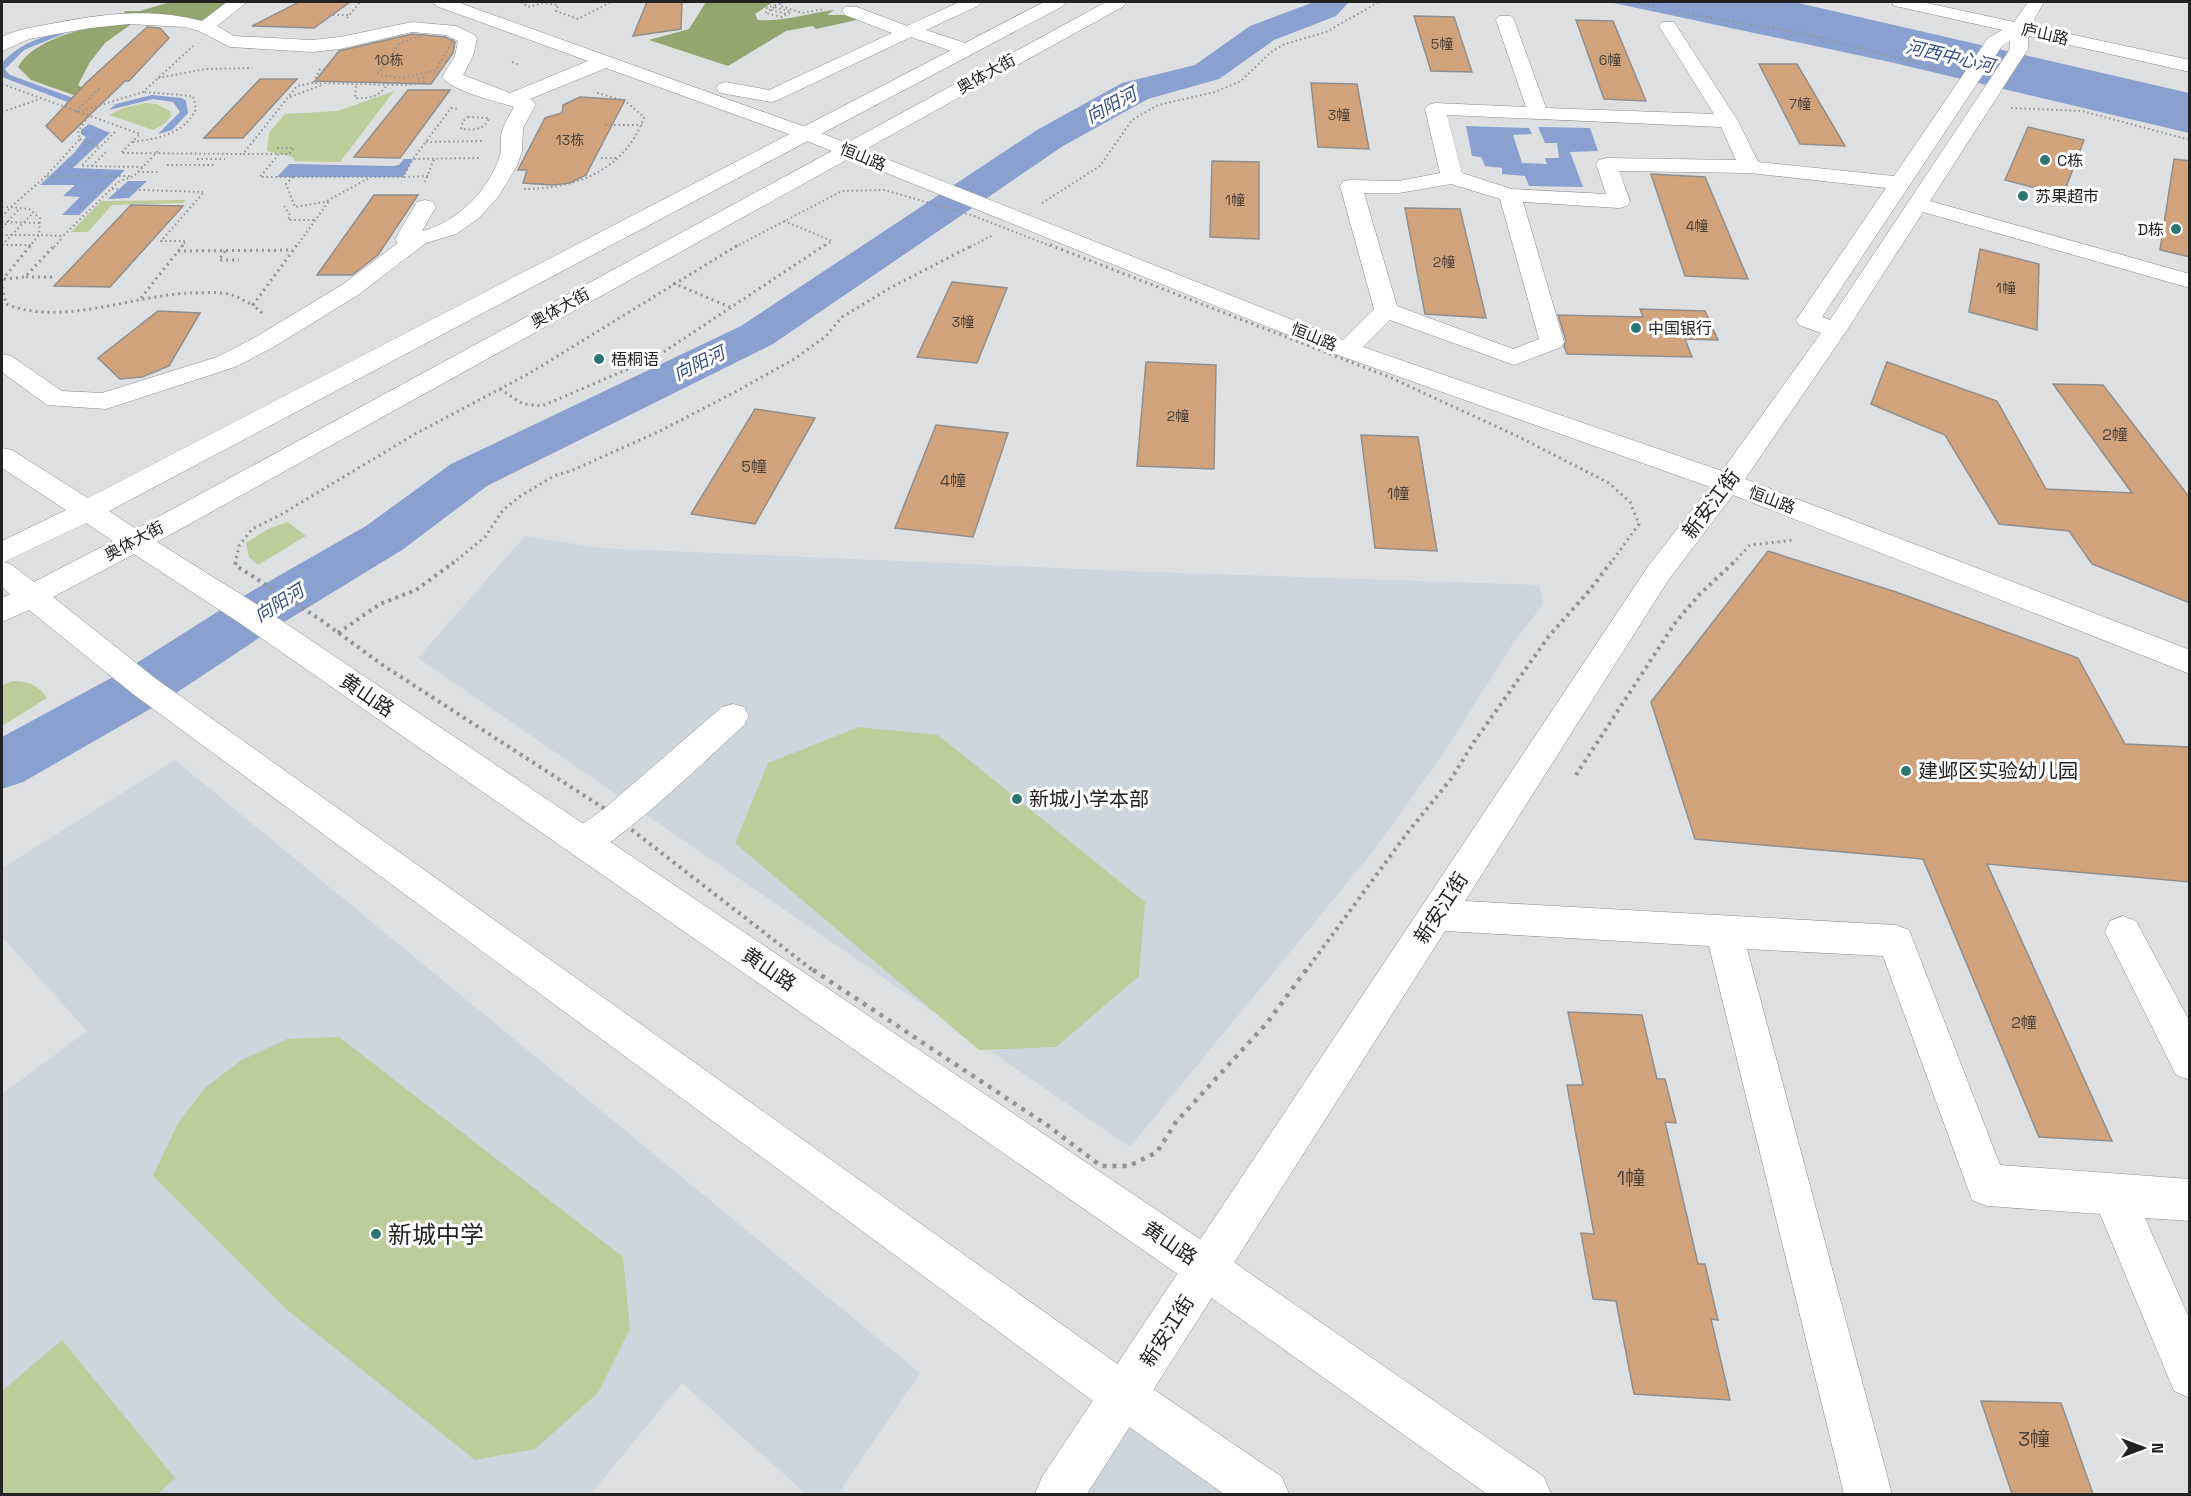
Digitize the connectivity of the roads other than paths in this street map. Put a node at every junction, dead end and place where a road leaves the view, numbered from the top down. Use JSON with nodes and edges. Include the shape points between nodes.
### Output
{"nodes":[{"id":1,"x":442,"y":2,"type":"edge"},
{"id":2,"x":475,"y":2,"type":"edge"},
{"id":3,"x":972,"y":2,"type":"edge"},
{"id":4,"x":1057,"y":2,"type":"edge"},
{"id":5,"x":1118,"y":2,"type":"edge"},
{"id":6,"x":1900,"y":2,"type":"edge"},
{"id":7,"x":1954,"y":2,"type":"edge"},
{"id":8,"x":2036,"y":2,"type":"edge"},
{"id":9,"x":246,"y":8,"type":"edge"},
{"id":10,"x":851,"y":11,"type":"dead end"},
{"id":11,"x":1675,"y":19,"type":"road end"},
{"id":12,"x":1505,"y":20,"type":"dead end"},
{"id":13,"x":2023,"y":23,"type":"junction"},
{"id":14,"x":2,"y":24,"type":"edge"},
{"id":15,"x":207,"y":29,"type":"junction"},
{"id":16,"x":909,"y":31,"type":"junction"},
{"id":17,"x":24,"y":35,"type":"junction"},
{"id":18,"x":3,"y":43,"type":"edge"},
{"id":19,"x":964,"y":49,"type":"junction"},
{"id":20,"x":2190,"y":53,"type":"edge"},
{"id":21,"x":612,"y":63,"type":"junction"},
{"id":22,"x":2190,"y":66,"type":"edge"},
{"id":23,"x":519,"y":102,"type":"junction"},
{"id":24,"x":1538,"y":114,"type":"junction"},
{"id":25,"x":1728,"y":122,"type":"junction"},
{"id":26,"x":804,"y":133,"type":"junction"},
{"id":27,"x":847,"y":151,"type":"junction"},
{"id":28,"x":1750,"y":167,"type":"junction"},
{"id":29,"x":1452,"y":177,"type":"junction"},
{"id":30,"x":1899,"y":183,"type":"junction"},
{"id":31,"x":1510,"y":195,"type":"junction"},
{"id":32,"x":1917,"y":204,"type":"junction"},
{"id":33,"x":425,"y":207,"type":"dead end"},
{"id":34,"x":418,"y":239,"type":"junction"},
{"id":35,"x":2190,"y":281,"type":"edge"},
{"id":36,"x":1386,"y":310,"type":"junction"},
{"id":37,"x":1835,"y":330,"type":"junction"},
{"id":38,"x":1347,"y":350,"type":"junction"},
{"id":39,"x":2,"y":361,"type":"edge"},
{"id":40,"x":2,"y":456,"type":"edge"},
{"id":41,"x":1728,"y":483,"type":"junction"},
{"id":42,"x":87,"y":512,"type":"junction"},
{"id":43,"x":136,"y":541,"type":"junction"},
{"id":44,"x":2,"y":553,"type":"edge"},
{"id":45,"x":11,"y":593,"type":"edge"},
{"id":46,"x":2190,"y":663,"type":"edge"},
{"id":47,"x":733,"y":716,"type":"dead end"},
{"id":48,"x":583,"y":842,"type":"junction"},
{"id":49,"x":1436,"y":915,"type":"junction"},
{"id":50,"x":1724,"y":931,"type":"junction"},
{"id":51,"x":2123,"y":932,"type":"dead end"},
{"id":52,"x":2190,"y":1062,"type":"edge"},
{"id":53,"x":2113,"y":1194,"type":"junction"},
{"id":54,"x":2190,"y":1200,"type":"edge"},
{"id":55,"x":1207,"y":1269,"type":"junction"},
{"id":56,"x":2190,"y":1375,"type":"edge"},
{"id":57,"x":1125,"y":1396,"type":"junction"},
{"id":58,"x":1059,"y":1494,"type":"edge"},
{"id":59,"x":1265,"y":1494,"type":"edge"},
{"id":60,"x":1527,"y":1494,"type":"edge"},
{"id":61,"x":1868,"y":1494,"type":"edge"}],
"edges":[{"from":1,"to":21,"type":"street","name":"恒山路"},
{"from":2,"to":16,"type":"street","via":[[687,80],[771,96]]},
{"from":3,"to":16,"type":"street"},
{"from":4,"to":19,"type":"street","name":"奥体大街"},
{"from":5,"to":27,"type":"street","name":"奥体大街"},
{"from":6,"to":13,"type":"street","name":"庐山路"},
{"from":7,"to":13,"type":"street","name":"庐山路"},
{"from":8,"to":13,"type":"street"},
{"from":9,"to":15,"type":"street"},
{"from":10,"to":16,"type":"street"},
{"from":11,"to":25,"type":"street"},
{"from":12,"to":24,"type":"street"},
{"from":13,"to":20,"type":"street","name":"庐山路"},
{"from":13,"to":22,"type":"street","name":"庐山路"},
{"from":13,"to":30,"type":"street","via":[[1995,42]]},
{"from":13,"to":32,"type":"street","name":"新安江街","via":[[2019,49]]},
{"from":14,"to":17,"type":"street"},
{"from":15,"to":17,"type":"street","via":[[189,21],[132,19],[86,21]]},
{"from":15,"to":23,"type":"street","via":[[230,41],[312,46],[412,27],[450,30],[468,39],[452,77]]},
{"from":16,"to":19,"type":"street"},
{"from":17,"to":18,"type":"street"},
{"from":19,"to":26,"type":"street","name":"奥体大街"},
{"from":21,"to":23,"type":"street"},
{"from":21,"to":23,"type":"street","via":[[571,85]]},
{"from":21,"to":26,"type":"street","name":"恒山路"},
{"from":23,"to":34,"type":"street","via":[[510,148],[493,189],[479,209],[458,225]]},
{"from":24,"to":25,"type":"street"},
{"from":24,"to":29,"type":"street","via":[[1435,109]]},
{"from":25,"to":28,"type":"street"},
{"from":26,"to":27,"type":"street","name":"恒山路"},
{"from":26,"to":42,"type":"street","name":"奥体大街"},
{"from":27,"to":38,"type":"street","name":"恒山路","via":[[1010,223]]},
{"from":27,"to":43,"type":"street","name":"奥体大街"},
{"from":28,"to":30,"type":"street"},
{"from":28,"to":31,"type":"street","via":[[1606,164],[1619,201]]},
{"from":29,"to":31,"type":"street"},
{"from":29,"to":36,"type":"street","via":[[1399,187],[1351,186]]},
{"from":30,"to":37,"type":"street","via":[[1808,320]]},
{"from":31,"to":36,"type":"street","via":[[1552,342],[1514,358]]},
{"from":32,"to":35,"type":"street"},
{"from":32,"to":37,"type":"street","name":"新安江街"},
{"from":33,"to":34,"type":"street","via":[[406,239]]},
{"from":34,"to":39,"type":"street","via":[[350,290],[226,362],[106,401],[56,399]]},
{"from":36,"to":38,"type":"street"},
{"from":37,"to":41,"type":"street","name":"新安江街"},
{"from":38,"to":41,"type":"street","name":"恒山路"},
{"from":40,"to":42,"type":"street","name":"黄山路"},
{"from":41,"to":46,"type":"street","name":"恒山路"},
{"from":41,"to":49,"type":"street","name":"新安江街","via":[[1659,572]]},
{"from":42,"to":43,"type":"street","name":"黄山路"},
{"from":42,"to":44,"type":"street","name":"奥体大街"},
{"from":43,"to":45,"type":"street","name":"奥体大街"},
{"from":43,"to":48,"type":"street","name":"黄山路"},
{"from":45,"to":57,"type":"street"},
{"from":47,"to":48,"type":"street","via":[[617,818]]},
{"from":48,"to":55,"type":"street","name":"黄山路"},
{"from":49,"to":50,"type":"street"},
{"from":49,"to":55,"type":"street","name":"新安江街"},
{"from":50,"to":53,"type":"street","via":[[1896,941],[1987,1185]]},
{"from":50,"to":61,"type":"street"},
{"from":51,"to":52,"type":"street"},
{"from":53,"to":54,"type":"street"},
{"from":53,"to":56,"type":"street"},
{"from":55,"to":57,"type":"street","name":"新安江街"},
{"from":55,"to":60,"type":"street","name":"黄山路"},
{"from":57,"to":58,"type":"street","name":"新安江街"},
{"from":57,"to":59,"type":"street"}]}
